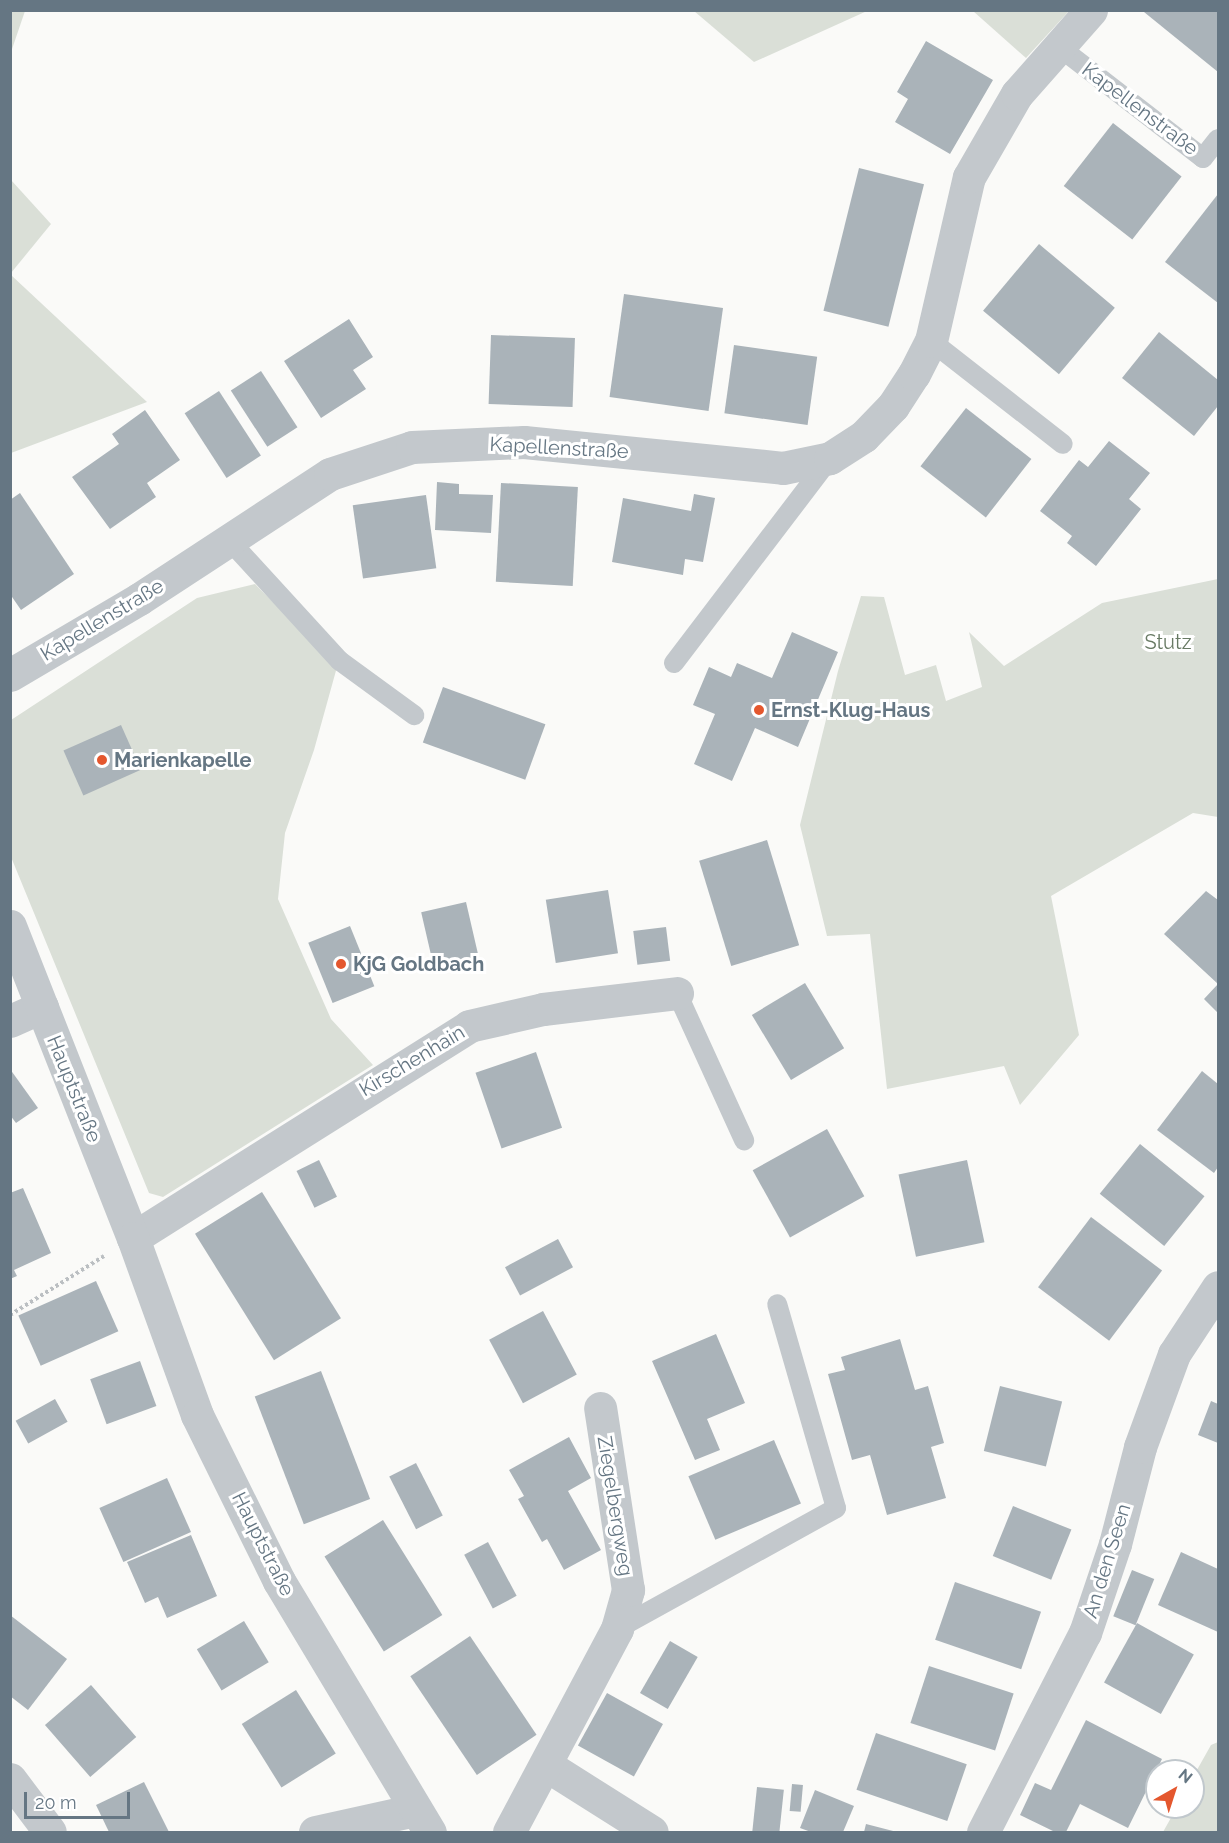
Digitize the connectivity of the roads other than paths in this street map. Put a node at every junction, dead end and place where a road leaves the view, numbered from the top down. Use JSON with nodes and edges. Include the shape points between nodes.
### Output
{"nodes":[{"id":1,"x":1091,"y":10,"type":"edge"},
{"id":2,"x":1058,"y":46,"type":"junction"},
{"id":3,"x":1218,"y":139,"type":"edge"},
{"id":4,"x":932,"y":341,"type":"junction"},
{"id":5,"x":1063,"y":444,"type":"dead end"},
{"id":6,"x":830,"y":458,"type":"junction"},
{"id":7,"x":229,"y":540,"type":"junction"},
{"id":8,"x":674,"y":663,"type":"dead end"},
{"id":9,"x":10,"y":675,"type":"edge"},
{"id":10,"x":414,"y":715,"type":"dead end"},
{"id":11,"x":10,"y":926,"type":"edge"},
{"id":12,"x":677,"y":993,"type":"joint"},
{"id":13,"x":42,"y":1007,"type":"junction"},
{"id":14,"x":10,"y":1021,"type":"edge"},
{"id":15,"x":744,"y":1140,"type":"dead end"},
{"id":16,"x":133,"y":1238,"type":"junction"},
{"id":17,"x":1218,"y":1287,"type":"edge"},
{"id":18,"x":777,"y":1304,"type":"dead end"},
{"id":19,"x":600,"y":1408,"type":"dead end"},
{"id":20,"x":617,"y":1629,"type":"junction"},
{"id":21,"x":546,"y":1765,"type":"junction"},
{"id":22,"x":10,"y":1779,"type":"edge"},
{"id":23,"x":423,"y":1821,"type":"edge"},
{"id":24,"x":50,"y":1833,"type":"edge"},
{"id":25,"x":315,"y":1833,"type":"edge"},
{"id":26,"x":509,"y":1833,"type":"edge"},
{"id":27,"x":652,"y":1833,"type":"edge"},
{"id":28,"x":983,"y":1833,"type":"edge"}],
"edges":[{"from":1,"to":2,"type":"street","name":"Kapellenstraße"},
{"from":2,"to":3,"type":"lane","name":"Kapellenstraße","via":[[1203,158]]},
{"from":2,"to":4,"type":"street","name":"Kapellenstraße","via":[[1017,94],[969,177]]},
{"from":4,"to":5,"type":"lane"},
{"from":4,"to":6,"type":"street","name":"Kapellenstraße","via":[[893,406],[864,436]]},
{"from":6,"to":7,"type":"street","name":"Kapellenstraße","via":[[783,468],[524,442],[412,447],[330,474]]},
{"from":6,"to":8,"type":"lane"},
{"from":7,"to":9,"type":"street","name":"Kapellenstraße"},
{"from":7,"to":10,"type":"lane","via":[[340,661]]},
{"from":11,"to":13,"type":"street","name":"Hauptstraße"},
{"from":12,"to":15,"type":"lane","name":"Kirschenhain"},
{"from":12,"to":16,"type":"street","name":"Kirschenhain","via":[[543,1008],[470,1026]]},
{"from":13,"to":14,"type":"street"},
{"from":13,"to":16,"type":"street","name":"Hauptstraße"},
{"from":16,"to":23,"type":"street","name":"Hauptstraße","via":[[197,1415],[279,1581]]},
{"from":17,"to":28,"type":"street","name":"An den Seen","via":[[1174,1354],[1140,1447],[1115,1544],[1084,1633]]},
{"from":18,"to":20,"type":"lane","via":[[836,1508]]},
{"from":19,"to":20,"type":"street","name":"Ziegelbergweg","via":[[628,1590]]},
{"from":20,"to":21,"type":"street","name":"Ziegelbergweg"},
{"from":21,"to":26,"type":"street","name":"Ziegelbergweg"},
{"from":21,"to":27,"type":"street"},
{"from":22,"to":24,"type":"street"},
{"from":23,"to":25,"type":"street"}]}
